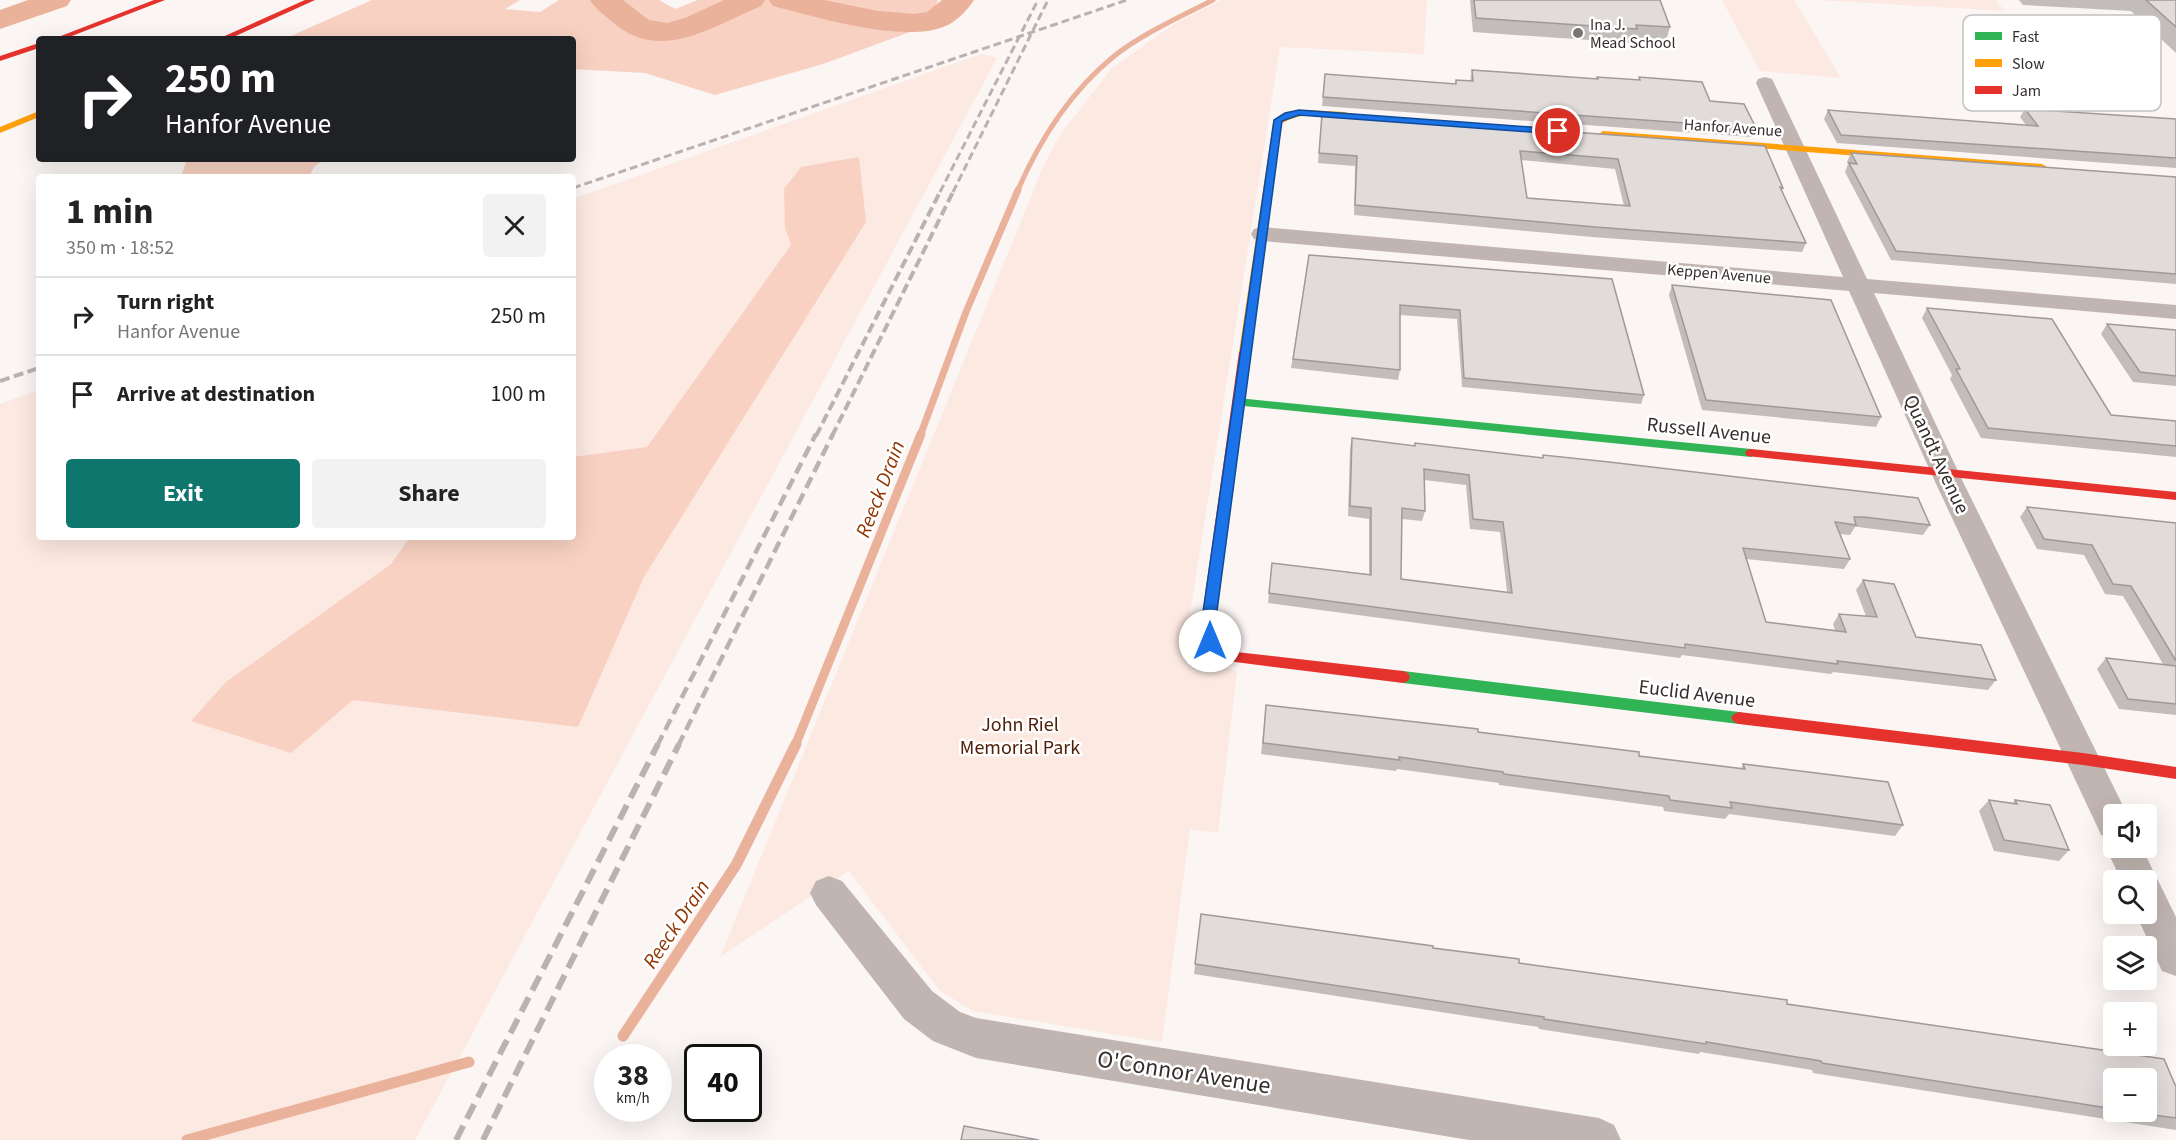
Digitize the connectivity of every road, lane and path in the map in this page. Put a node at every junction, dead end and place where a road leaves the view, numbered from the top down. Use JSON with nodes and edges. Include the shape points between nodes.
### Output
{"nodes":[{"id":1,"x":160,"y":0,"type":"edge"},
{"id":2,"x":312,"y":0,"type":"edge"},
{"id":3,"x":65,"y":36,"type":"edge"},
{"id":4,"x":229,"y":36,"type":"edge"},
{"id":5,"x":36,"y":46,"type":"edge"},
{"id":6,"x":0,"y":59,"type":"edge"},
{"id":7,"x":1765,"y":82,"type":"dead end"},
{"id":8,"x":36,"y":115,"type":"edge"},
{"id":9,"x":1381,"y":119,"type":"edge"},
{"id":10,"x":0,"y":130,"type":"edge"},
{"id":11,"x":1594,"y":134,"type":"edge"},
{"id":12,"x":1796,"y":148,"type":"junction"},
{"id":13,"x":2057,"y":168,"type":"edge"},
{"id":14,"x":1262,"y":234,"type":"junction"},
{"id":15,"x":1858,"y":285,"type":"junction"},
{"id":16,"x":2176,"y":312,"type":"edge"},
{"id":17,"x":1238,"y":402,"type":"junction"},
{"id":18,"x":1945,"y":473,"type":"junction"},
{"id":19,"x":2176,"y":496,"type":"edge"},
{"id":20,"x":2083,"y":759,"type":"junction"},
{"id":21,"x":2176,"y":773,"type":"edge"},
{"id":22,"x":2104,"y":804,"type":"edge"},
{"id":23,"x":829,"y":893,"type":"dead end"},
{"id":24,"x":2157,"y":918,"type":"edge"},
{"id":25,"x":2176,"y":958,"type":"edge"},
{"id":26,"x":1599,"y":1140,"type":"edge"}],
"edges":[{"from":1,"to":3,"type":"main road"},
{"from":2,"to":4,"type":"main road"},
{"from":5,"to":6,"type":"main road"},
{"from":7,"to":12,"type":"street","name":"Quandt Avenue"},
{"from":8,"to":10,"type":"main road"},
{"from":9,"to":14,"type":"main road","via":[[1299,113],[1277,123]]},
{"from":11,"to":12,"type":"main road","name":"Hanfor Avenue"},
{"from":12,"to":13,"type":"main road","name":"Hanfor Avenue"},
{"from":12,"to":15,"type":"street","name":"Quandt Avenue"},
{"from":14,"to":15,"type":"street","name":"Keppen Avenue"},
{"from":14,"to":17,"type":"main road"},
{"from":15,"to":16,"type":"street","name":"Keppen Avenue"},
{"from":15,"to":18,"type":"street","name":"Quandt Avenue"},
{"from":17,"to":18,"type":"main road","name":"Russell Avenue"},
{"from":17,"to":20,"type":"main road","name":"Euclid Avenue","via":[[1208,631],[1210,641],[1223,653]]},
{"from":18,"to":19,"type":"main road","name":"Russell Avenue"},
{"from":18,"to":20,"type":"street","name":"Quandt Avenue"},
{"from":20,"to":21,"type":"main road","name":"Euclid Avenue"},
{"from":20,"to":22,"type":"street","name":"Quandt Avenue"},
{"from":23,"to":26,"type":"street","name":"O'Connor Avenue","via":[[918,1005],[948,1027],[976,1038]]},
{"from":24,"to":25,"type":"street"}]}
